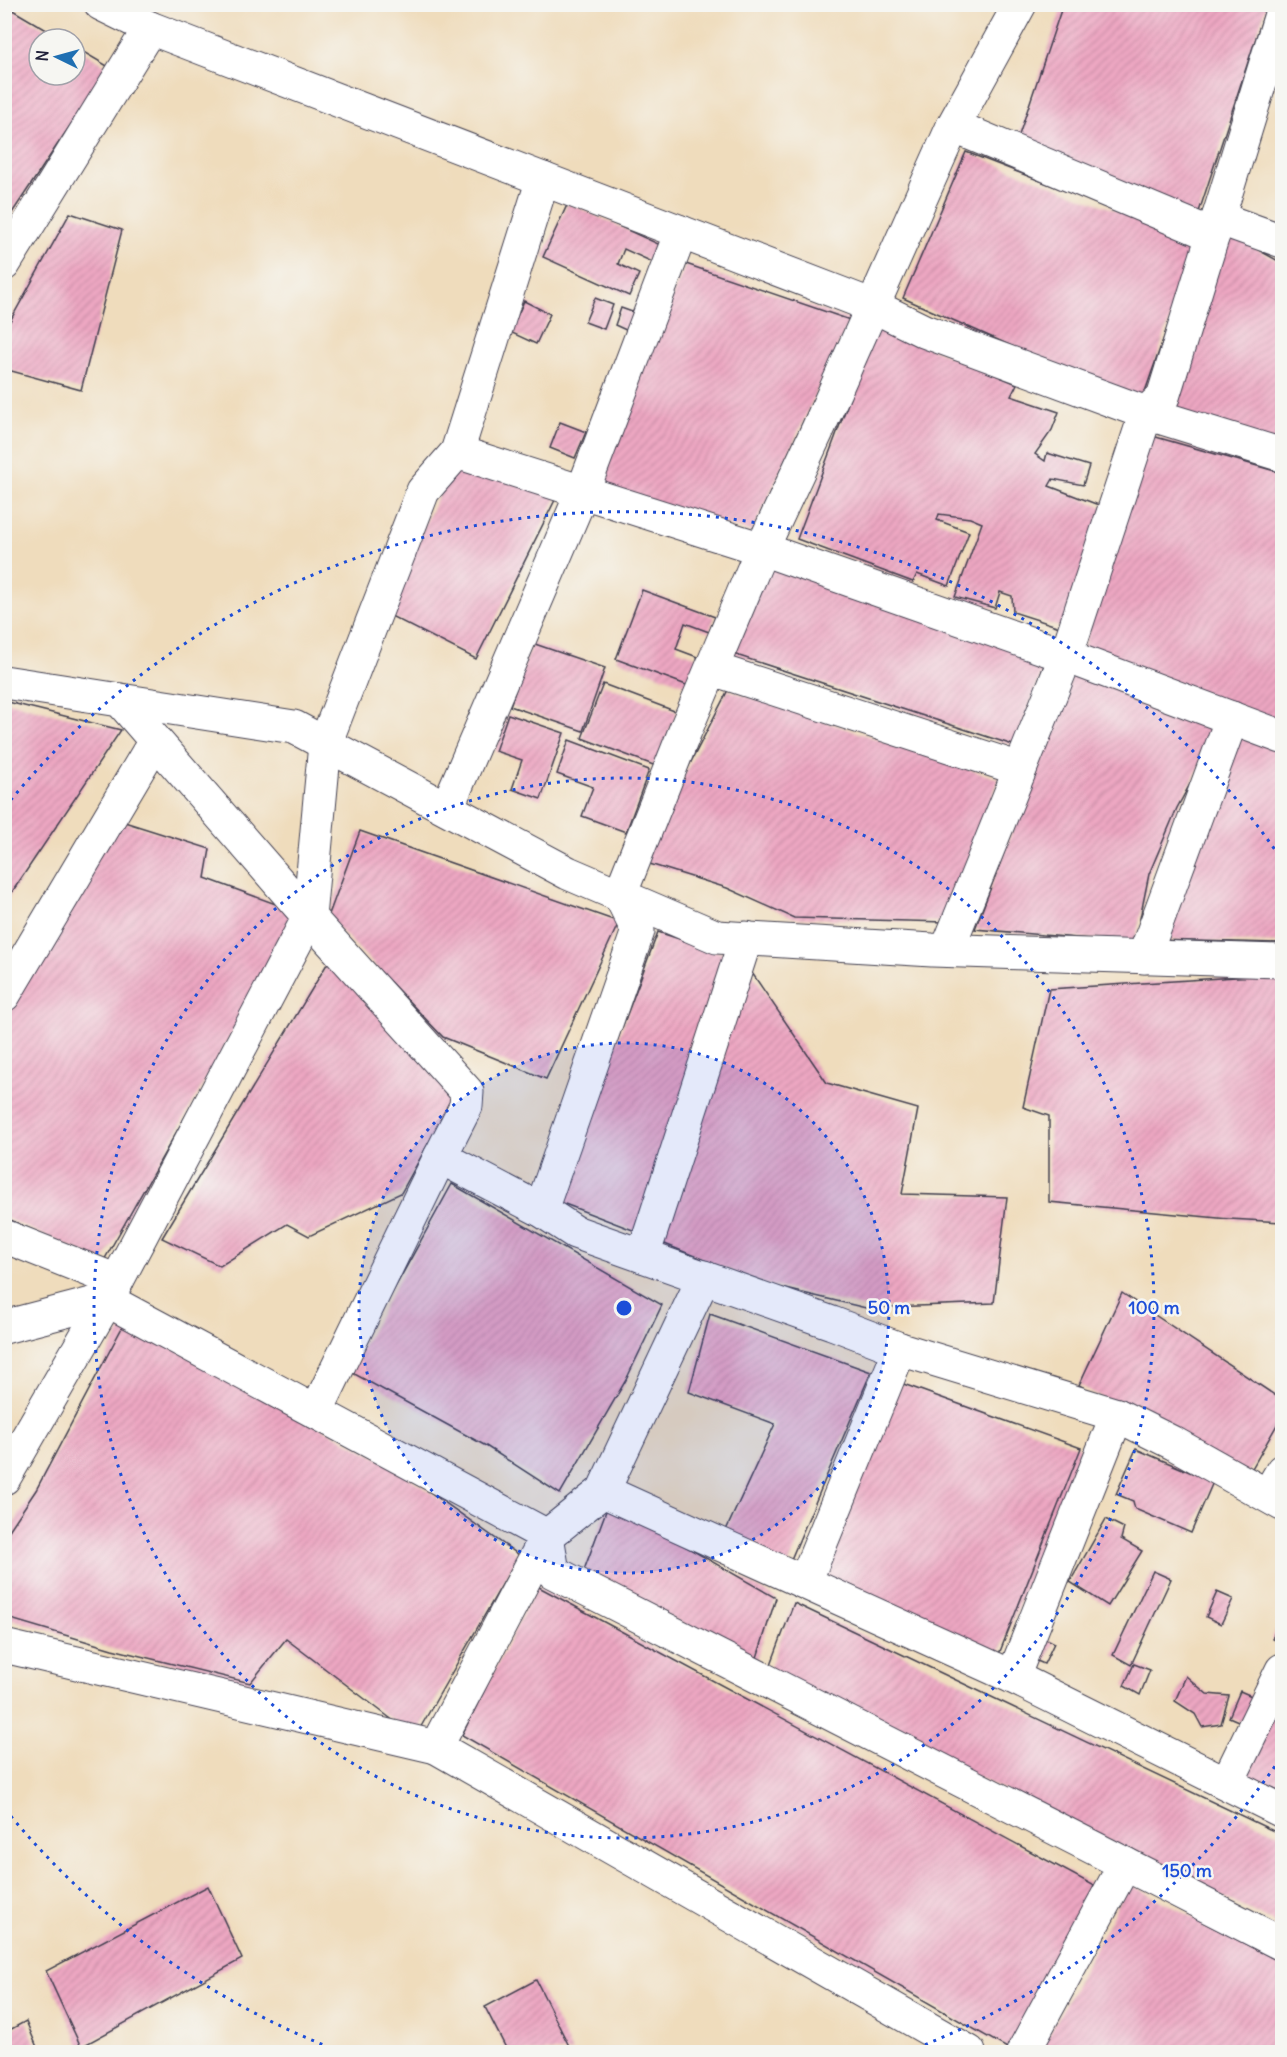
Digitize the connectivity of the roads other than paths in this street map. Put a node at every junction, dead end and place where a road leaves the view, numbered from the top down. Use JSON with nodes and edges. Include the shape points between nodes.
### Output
{"nodes":[{"id":1,"x":101,"y":4,"type":"edge"},
{"id":2,"x":1020,"y":4,"type":"edge"},
{"id":3,"x":1282,"y":11,"type":"edge"},
{"id":4,"x":150,"y":28,"type":"junction"},
{"id":5,"x":953,"y":126,"type":"junction"},
{"id":6,"x":543,"y":179,"type":"junction"},
{"id":7,"x":1216,"y":227,"type":"junction"},
{"id":8,"x":681,"y":232,"type":"junction"},
{"id":9,"x":1282,"y":241,"type":"edge"},
{"id":10,"x":4,"y":264,"type":"edge"},
{"id":11,"x":873,"y":306,"type":"junction"},
{"id":12,"x":1146,"y":412,"type":"junction"},
{"id":13,"x":457,"y":452,"type":"junction"},
{"id":14,"x":1282,"y":455,"type":"edge"},
{"id":15,"x":582,"y":493,"type":"junction"},
{"id":16,"x":762,"y":549,"type":"junction"},
{"id":17,"x":1066,"y":656,"type":"junction"},
{"id":18,"x":712,"y":669,"type":"junction"},
{"id":19,"x":4,"y":681,"type":"edge"},
{"id":20,"x":120,"y":700,"type":"junction"},
{"id":21,"x":1232,"y":718,"type":"junction"},
{"id":22,"x":1282,"y":737,"type":"edge"},
{"id":23,"x":155,"y":741,"type":"junction"},
{"id":24,"x":325,"y":744,"type":"junction"},
{"id":25,"x":1020,"y":769,"type":"junction"},
{"id":26,"x":447,"y":808,"type":"junction"},
{"id":27,"x":620,"y":895,"type":"junction"},
{"id":28,"x":309,"y":917,"type":"junction"},
{"id":29,"x":746,"y":938,"type":"junction"},
{"id":30,"x":947,"y":951,"type":"junction"},
{"id":31,"x":1144,"y":957,"type":"junction"},
{"id":32,"x":1282,"y":961,"type":"edge"},
{"id":33,"x":4,"y":995,"type":"edge"},
{"id":34,"x":440,"y":1157,"type":"junction"},
{"id":35,"x":541,"y":1210,"type":"junction"},
{"id":36,"x":4,"y":1236,"type":"edge"},
{"id":37,"x":643,"y":1256,"type":"junction"},
{"id":38,"x":704,"y":1277,"type":"junction"},
{"id":39,"x":112,"y":1290,"type":"junction"},
{"id":40,"x":4,"y":1328,"type":"edge"},
{"id":41,"x":900,"y":1349,"type":"junction"},
{"id":42,"x":316,"y":1412,"type":"junction"},
{"id":43,"x":1117,"y":1415,"type":"junction"},
{"id":44,"x":4,"y":1478,"type":"edge"},
{"id":45,"x":1278,"y":1490,"type":"edge"},
{"id":46,"x":603,"y":1491,"type":"junction"},
{"id":47,"x":547,"y":1536,"type":"junction"},
{"id":48,"x":805,"y":1582,"type":"junction"},
{"id":49,"x":4,"y":1646,"type":"edge"},
{"id":50,"x":1282,"y":1670,"type":"edge"},
{"id":51,"x":1013,"y":1677,"type":"junction"},
{"id":52,"x":436,"y":1747,"type":"junction"},
{"id":53,"x":1227,"y":1783,"type":"junction"},
{"id":54,"x":1282,"y":1811,"type":"edge"},
{"id":55,"x":1125,"y":1864,"type":"junction"},
{"id":56,"x":1282,"y":1944,"type":"edge"},
{"id":57,"x":969,"y":2052,"type":"edge"},
{"id":58,"x":1023,"y":2052,"type":"edge"}],
"edges":[{"from":1,"to":4,"type":"street"},
{"from":2,"to":5,"type":"street"},
{"from":3,"to":7,"type":"street"},
{"from":4,"to":6,"type":"street"},
{"from":4,"to":10,"type":"street"},
{"from":5,"to":7,"type":"street"},
{"from":5,"to":11,"type":"street"},
{"from":6,"to":8,"type":"street"},
{"from":6,"to":13,"type":"street"},
{"from":7,"to":9,"type":"street"},
{"from":7,"to":12,"type":"street","via":[[1163,397]]},
{"from":8,"to":11,"type":"street"},
{"from":8,"to":15,"type":"street"},
{"from":11,"to":12,"type":"street","via":[[924,331]]},
{"from":11,"to":16,"type":"street"},
{"from":12,"to":14,"type":"street"},
{"from":12,"to":17,"type":"street"},
{"from":13,"to":15,"type":"street"},
{"from":13,"to":24,"type":"street","via":[[423,491]]},
{"from":15,"to":16,"type":"street"},
{"from":15,"to":26,"type":"street"},
{"from":16,"to":17,"type":"street"},
{"from":16,"to":18,"type":"street"},
{"from":17,"to":21,"type":"street"},
{"from":17,"to":25,"type":"street"},
{"from":18,"to":25,"type":"street"},
{"from":18,"to":27,"type":"street"},
{"from":19,"to":20,"type":"street"},
{"from":20,"to":23,"type":"street"},
{"from":20,"to":24,"type":"street","via":[[294,727]]},
{"from":21,"to":22,"type":"street"},
{"from":21,"to":31,"type":"street"},
{"from":23,"to":28,"type":"street"},
{"from":23,"to":33,"type":"street"},
{"from":24,"to":26,"type":"street"},
{"from":24,"to":28,"type":"street"},
{"from":25,"to":30,"type":"street"},
{"from":26,"to":27,"type":"street","via":[[568,873]]},
{"from":27,"to":29,"type":"street","via":[[717,937]]},
{"from":27,"to":35,"type":"street","via":[[638,931]]},
{"from":28,"to":34,"type":"street","via":[[467,1092],[466,1106]]},
{"from":28,"to":39,"type":"street"},
{"from":29,"to":30,"type":"street"},
{"from":29,"to":37,"type":"street"},
{"from":30,"to":31,"type":"street"},
{"from":31,"to":32,"type":"street"},
{"from":34,"to":35,"type":"street"},
{"from":34,"to":42,"type":"street"},
{"from":35,"to":37,"type":"street","via":[[575,1232]]},
{"from":36,"to":39,"type":"street"},
{"from":37,"to":38,"type":"street"},
{"from":38,"to":41,"type":"street"},
{"from":38,"to":46,"type":"street"},
{"from":39,"to":40,"type":"street"},
{"from":39,"to":42,"type":"street"},
{"from":39,"to":44,"type":"street"},
{"from":41,"to":43,"type":"street"},
{"from":41,"to":48,"type":"street"},
{"from":42,"to":47,"type":"street"},
{"from":43,"to":45,"type":"street"},
{"from":43,"to":51,"type":"street"},
{"from":46,"to":47,"type":"street"},
{"from":46,"to":48,"type":"street"},
{"from":47,"to":52,"type":"street"},
{"from":47,"to":55,"type":"street","via":[[553,1572]]},
{"from":48,"to":51,"type":"street"},
{"from":49,"to":52,"type":"street"},
{"from":50,"to":53,"type":"street"},
{"from":51,"to":53,"type":"street"},
{"from":52,"to":57,"type":"street"},
{"from":53,"to":54,"type":"street"},
{"from":55,"to":56,"type":"street"},
{"from":55,"to":58,"type":"street"}]}
